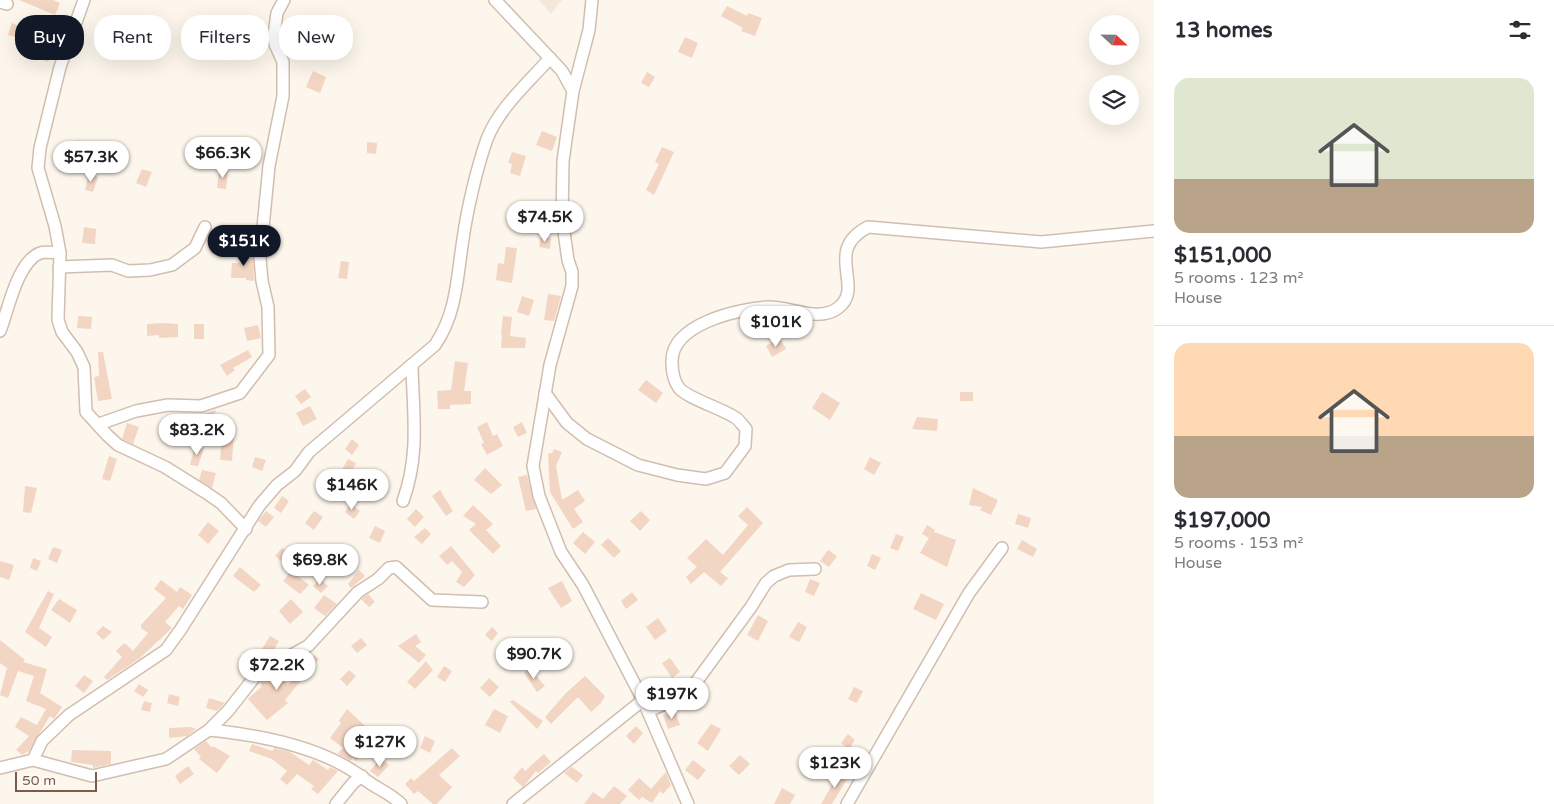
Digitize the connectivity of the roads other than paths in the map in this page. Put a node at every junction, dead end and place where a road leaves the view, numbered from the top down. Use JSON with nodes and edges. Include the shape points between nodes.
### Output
{"nodes":[{"id":1,"x":84,"y":0,"type":"edge"},
{"id":2,"x":284,"y":0,"type":"edge"},
{"id":3,"x":495,"y":0,"type":"edge"},
{"id":4,"x":592,"y":0,"type":"edge"},
{"id":5,"x":550,"y":58,"type":"junction"},
{"id":6,"x":573,"y":91,"type":"junction"},
{"id":7,"x":205,"y":227,"type":"dead end"},
{"id":8,"x":1154,"y":232,"type":"edge"},
{"id":9,"x":60,"y":253,"type":"junction"},
{"id":10,"x":59,"y":267,"type":"junction"},
{"id":11,"x":0,"y":331,"type":"edge"},
{"id":12,"x":412,"y":365,"type":"junction"},
{"id":13,"x":545,"y":393,"type":"junction"},
{"id":14,"x":99,"y":424,"type":"junction"},
{"id":15,"x":403,"y":501,"type":"dead end"},
{"id":16,"x":246,"y":529,"type":"junction"},
{"id":17,"x":1002,"y":548,"type":"dead end"},
{"id":18,"x":815,"y":569,"type":"dead end"},
{"id":19,"x":482,"y":602,"type":"dead end"},
{"id":20,"x":646,"y":705,"type":"junction"},
{"id":21,"x":209,"y":730,"type":"junction"},
{"id":22,"x":33,"y":760,"type":"junction"},
{"id":23,"x":0,"y":768,"type":"edge"},
{"id":24,"x":362,"y":776,"type":"junction"},
{"id":25,"x":336,"y":804,"type":"edge"},
{"id":26,"x":401,"y":804,"type":"edge"},
{"id":27,"x":513,"y":804,"type":"edge"},
{"id":28,"x":688,"y":804,"type":"edge"},
{"id":29,"x":848,"y":804,"type":"edge"}],
"edges":[{"from":1,"to":9,"type":"street","via":[[60,67],[38,168]]},
{"from":2,"to":14,"type":"street","via":[[277,13],[274,35],[283,62],[283,96],[269,166],[260,258],[268,307],[269,355],[240,393],[201,406],[168,405],[136,411]]},
{"from":3,"to":5,"type":"street"},
{"from":4,"to":6,"type":"street","via":[[589,30]]},
{"from":5,"to":6,"type":"street"},
{"from":5,"to":12,"type":"street","via":[[503,110],[488,138],[463,236],[454,307],[435,345]]},
{"from":6,"to":13,"type":"street","via":[[563,161],[562,218],[572,286]]},
{"from":7,"to":10,"type":"street","via":[[195,248],[172,265],[128,271],[112,264]]},
{"from":8,"to":13,"type":"street","via":[[1041,242],[868,227],[857,233],[846,248],[849,282],[839,308],[825,314],[770,307],[739,310],[700,324],[678,340],[672,354],[672,371],[680,389],[736,418],[746,429],[745,446],[737,458],[725,472],[706,479],[638,465],[587,438],[567,423]]},
{"from":9,"to":10,"type":"street"},
{"from":9,"to":11,"type":"street","via":[[40,253],[31,261],[19,277]]},
{"from":10,"to":14,"type":"street","via":[[58,320],[84,367],[86,412]]},
{"from":12,"to":15,"type":"street","via":[[415,444],[413,470]]},
{"from":12,"to":16,"type":"street","via":[[309,452],[295,471],[277,485],[259,506]]},
{"from":13,"to":20,"type":"street","via":[[533,466],[539,496],[561,552],[583,585]]},
{"from":14,"to":16,"type":"street","via":[[118,445],[165,467],[221,503]]},
{"from":16,"to":22,"type":"street","via":[[166,650],[69,714],[42,741]]},
{"from":17,"to":29,"type":"street","via":[[969,592]]},
{"from":18,"to":20,"type":"street","via":[[789,570],[774,576],[694,685],[672,701]]},
{"from":19,"to":21,"type":"street","via":[[432,600],[396,568],[389,568],[378,580],[358,592],[308,646],[257,674]]},
{"from":20,"to":27,"type":"street"},
{"from":20,"to":28,"type":"street"},
{"from":21,"to":22,"type":"street","via":[[166,759],[92,776]]},
{"from":21,"to":24,"type":"street","via":[[308,750],[338,761]]},
{"from":22,"to":23,"type":"street"},
{"from":24,"to":25,"type":"street"},
{"from":24,"to":26,"type":"street"}]}
